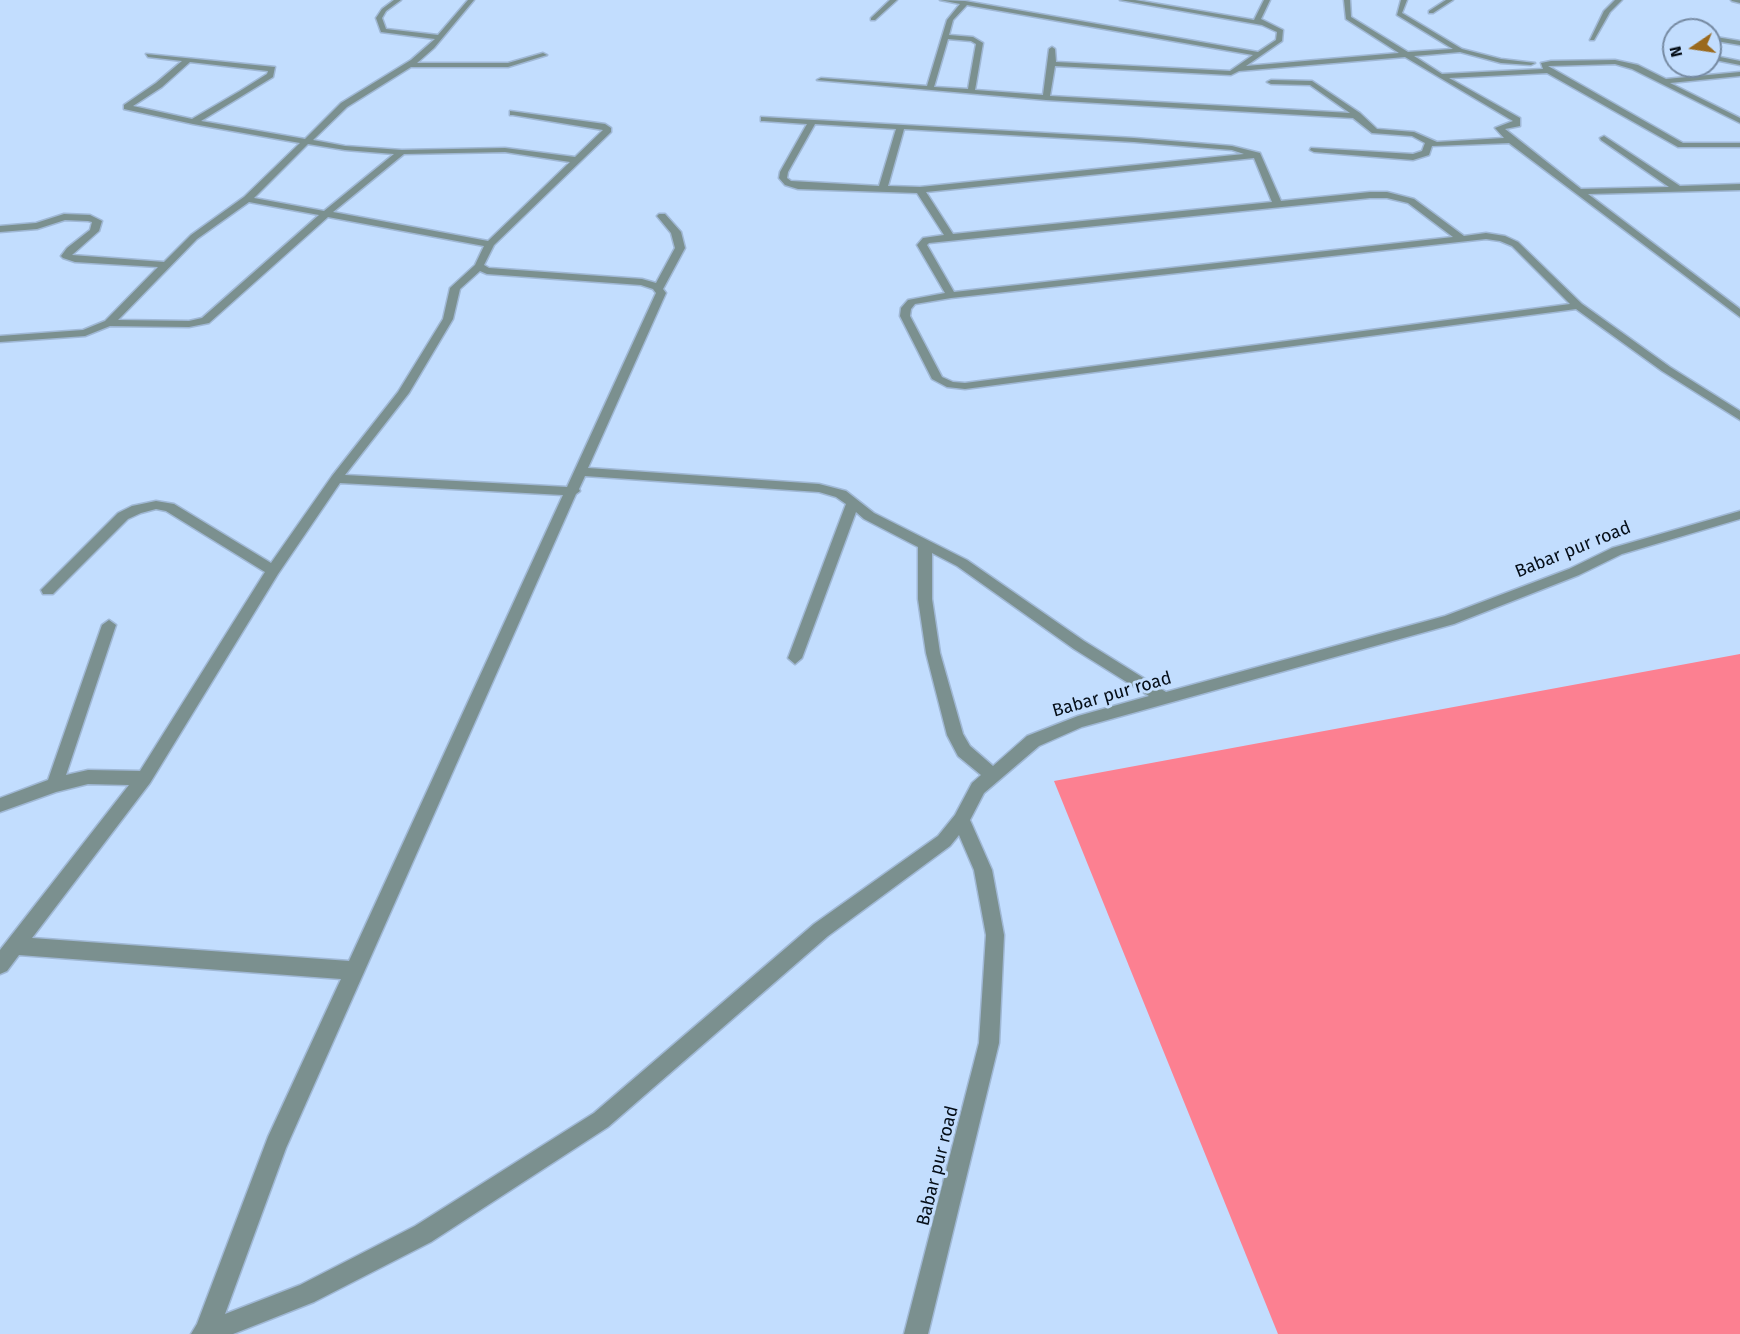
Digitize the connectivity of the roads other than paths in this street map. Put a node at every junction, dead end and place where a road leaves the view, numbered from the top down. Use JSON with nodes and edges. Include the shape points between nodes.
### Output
{"nodes":[{"id":1,"x":398,"y":0,"type":"edge"},
{"id":2,"x":471,"y":0,"type":"edge"},
{"id":3,"x":894,"y":0,"type":"edge"},
{"id":4,"x":944,"y":0,"type":"edge"},
{"id":5,"x":1123,"y":0,"type":"edge"},
{"id":6,"x":1267,"y":0,"type":"edge"},
{"id":7,"x":1347,"y":0,"type":"edge"},
{"id":8,"x":1404,"y":0,"type":"edge"},
{"id":9,"x":1450,"y":0,"type":"edge"},
{"id":10,"x":1619,"y":0,"type":"edge"},
{"id":11,"x":1734,"y":0,"type":"edge"},
{"id":12,"x":1740,"y":0,"type":"edge"},
{"id":13,"x":962,"y":2,"type":"edge"},
{"id":14,"x":1431,"y":12,"type":"dead end"},
{"id":15,"x":873,"y":19,"type":"dead end"},
{"id":16,"x":1262,"y":23,"type":"junction"},
{"id":17,"x":439,"y":37,"type":"junction"},
{"id":18,"x":946,"y":37,"type":"junction"},
{"id":19,"x":1592,"y":39,"type":"dead end"},
{"id":20,"x":1722,"y":40,"type":"edge"},
{"id":21,"x":1740,"y":43,"type":"edge"},
{"id":22,"x":1052,"y":49,"type":"dead end"},
{"id":23,"x":1460,"y":50,"type":"junction"},
{"id":24,"x":1258,"y":54,"type":"junction"},
{"id":25,"x":148,"y":55,"type":"dead end"},
{"id":26,"x":543,"y":55,"type":"dead end"},
{"id":27,"x":1407,"y":55,"type":"junction"},
{"id":28,"x":189,"y":59,"type":"junction"},
{"id":29,"x":1722,"y":59,"type":"edge"},
{"id":30,"x":1052,"y":63,"type":"junction"},
{"id":31,"x":1740,"y":63,"type":"edge"},
{"id":32,"x":410,"y":65,"type":"junction"},
{"id":33,"x":1547,"y":68,"type":"junction"},
{"id":34,"x":1238,"y":69,"type":"junction"},
{"id":35,"x":1740,"y":74,"type":"edge"},
{"id":36,"x":1440,"y":76,"type":"junction"},
{"id":37,"x":821,"y":80,"type":"dead end"},
{"id":38,"x":1663,"y":81,"type":"junction"},
{"id":39,"x":1271,"y":82,"type":"dead end"},
{"id":40,"x":930,"y":88,"type":"junction"},
{"id":41,"x":971,"y":92,"type":"junction"},
{"id":42,"x":1046,"y":98,"type":"junction"},
{"id":43,"x":513,"y":113,"type":"dead end"},
{"id":44,"x":1359,"y":117,"type":"junction"},
{"id":45,"x":764,"y":119,"type":"dead end"},
{"id":46,"x":1740,"y":120,"type":"edge"},
{"id":47,"x":813,"y":121,"type":"junction"},
{"id":48,"x":193,"y":122,"type":"junction"},
{"id":49,"x":901,"y":127,"type":"junction"},
{"id":50,"x":1604,"y":138,"type":"dead end"},
{"id":51,"x":1511,"y":140,"type":"junction"},
{"id":52,"x":306,"y":142,"type":"junction"},
{"id":53,"x":1429,"y":143,"type":"junction"},
{"id":54,"x":1740,"y":145,"type":"edge"},
{"id":55,"x":1314,"y":150,"type":"dead end"},
{"id":56,"x":402,"y":152,"type":"junction"},
{"id":57,"x":1257,"y":155,"type":"junction"},
{"id":58,"x":576,"y":160,"type":"junction"},
{"id":59,"x":1740,"y":187,"type":"edge"},
{"id":60,"x":883,"y":189,"type":"junction"},
{"id":61,"x":920,"y":190,"type":"junction"},
{"id":62,"x":1680,"y":190,"type":"junction"},
{"id":63,"x":1578,"y":192,"type":"junction"},
{"id":64,"x":247,"y":199,"type":"junction"},
{"id":65,"x":1278,"y":205,"type":"junction"},
{"id":66,"x":327,"y":213,"type":"junction"},
{"id":67,"x":662,"y":216,"type":"dead end"},
{"id":68,"x":0,"y":228,"type":"edge"},
{"id":69,"x":950,"y":237,"type":"junction"},
{"id":70,"x":1461,"y":238,"type":"junction"},
{"id":71,"x":490,"y":244,"type":"junction"},
{"id":72,"x":165,"y":265,"type":"junction"},
{"id":73,"x":479,"y":266,"type":"junction"},
{"id":74,"x":659,"y":288,"type":"junction"},
{"id":75,"x":951,"y":295,"type":"junction"},
{"id":76,"x":1578,"y":306,"type":"junction"},
{"id":77,"x":1740,"y":314,"type":"edge"},
{"id":78,"x":108,"y":323,"type":"junction"},
{"id":79,"x":0,"y":339,"type":"edge"},
{"id":80,"x":1740,"y":416,"type":"edge"},
{"id":81,"x":581,"y":472,"type":"junction"},
{"id":82,"x":336,"y":479,"type":"junction"},
{"id":83,"x":574,"y":491,"type":"junction"},
{"id":84,"x":852,"y":504,"type":"junction"},
{"id":85,"x":1740,"y":515,"type":"edge"},
{"id":86,"x":925,"y":544,"type":"junction"},
{"id":87,"x":273,"y":571,"type":"junction"},
{"id":88,"x":48,"y":590,"type":"dead end"},
{"id":89,"x":109,"y":625,"type":"dead end"},
{"id":90,"x":795,"y":658,"type":"dead end"},
{"id":91,"x":1166,"y":699,"type":"junction"},
{"id":92,"x":992,"y":775,"type":"junction"},
{"id":93,"x":144,"y":778,"type":"junction"},
{"id":94,"x":55,"y":785,"type":"junction"},
{"id":95,"x":0,"y":805,"type":"edge"},
{"id":96,"x":961,"y":820,"type":"junction"},
{"id":97,"x":15,"y":946,"type":"junction"},
{"id":98,"x":0,"y":965,"type":"edge"},
{"id":99,"x":354,"y":971,"type":"junction"},
{"id":100,"x":205,"y":1333,"type":"edge"},
{"id":101,"x":916,"y":1334,"type":"edge"}],
"edges":[{"from":1,"to":17,"type":"street","via":[[382,7],[378,18],[384,31]]},
{"from":2,"to":17,"type":"street"},
{"from":3,"to":15,"type":"street"},
{"from":4,"to":13,"type":"street"},
{"from":5,"to":16,"type":"street"},
{"from":6,"to":16,"type":"street","via":[[1257,20]]},
{"from":7,"to":27,"type":"street","via":[[1348,18]]},
{"from":8,"to":23,"type":"street","via":[[1399,14]]},
{"from":9,"to":14,"type":"street"},
{"from":10,"to":19,"type":"street","via":[[1606,11]]},
{"from":11,"to":12,"type":"street"},
{"from":13,"to":18,"type":"street","via":[[951,17]]},
{"from":13,"to":24,"type":"street"},
{"from":16,"to":24,"type":"street","via":[[1282,33],[1279,41]]},
{"from":17,"to":32,"type":"street"},
{"from":18,"to":40,"type":"street"},
{"from":18,"to":41,"type":"street","via":[[980,43]]},
{"from":20,"to":21,"type":"street"},
{"from":22,"to":30,"type":"street"},
{"from":23,"to":27,"type":"street"},
{"from":23,"to":33,"type":"street"},
{"from":24,"to":34,"type":"street"},
{"from":25,"to":28,"type":"street"},
{"from":26,"to":32,"type":"street","via":[[508,65]]},
{"from":27,"to":34,"type":"street"},
{"from":27,"to":36,"type":"street"},
{"from":28,"to":48,"type":"street","via":[[127,107]]},
{"from":28,"to":48,"type":"street","via":[[261,66],[272,71]]},
{"from":29,"to":31,"type":"street"},
{"from":30,"to":34,"type":"street","via":[[1205,74]]},
{"from":30,"to":42,"type":"street"},
{"from":32,"to":52,"type":"street","via":[[356,96]]},
{"from":33,"to":36,"type":"street"},
{"from":33,"to":38,"type":"street","via":[[1615,62]]},
{"from":33,"to":54,"type":"street","via":[[1681,145]]},
{"from":35,"to":38,"type":"street"},
{"from":36,"to":51,"type":"street","via":[[1517,120],[1517,124],[1498,128]]},
{"from":37,"to":40,"type":"street"},
{"from":38,"to":46,"type":"street"},
{"from":39,"to":44,"type":"street","via":[[1312,83]]},
{"from":40,"to":41,"type":"street"},
{"from":41,"to":42,"type":"street"},
{"from":42,"to":44,"type":"street"},
{"from":43,"to":58,"type":"street","via":[[607,128]]},
{"from":44,"to":53,"type":"street","via":[[1375,131],[1414,134]]},
{"from":45,"to":47,"type":"street"},
{"from":47,"to":49,"type":"street"},
{"from":47,"to":60,"type":"street","via":[[783,178],[798,186]]},
{"from":48,"to":52,"type":"street"},
{"from":49,"to":57,"type":"street","via":[[1134,140],[1232,148]]},
{"from":49,"to":60,"type":"street"},
{"from":50,"to":62,"type":"street"},
{"from":51,"to":53,"type":"street"},
{"from":51,"to":63,"type":"street"},
{"from":52,"to":56,"type":"street"},
{"from":52,"to":64,"type":"street"},
{"from":53,"to":55,"type":"street","via":[[1425,153],[1413,157]]},
{"from":56,"to":58,"type":"street","via":[[505,150]]},
{"from":56,"to":66,"type":"street"},
{"from":57,"to":61,"type":"street"},
{"from":57,"to":65,"type":"street"},
{"from":58,"to":71,"type":"street"},
{"from":59,"to":62,"type":"street"},
{"from":60,"to":61,"type":"street"},
{"from":61,"to":69,"type":"street"},
{"from":62,"to":63,"type":"street"},
{"from":63,"to":77,"type":"street"},
{"from":64,"to":66,"type":"street"},
{"from":64,"to":72,"type":"street","via":[[194,237]]},
{"from":65,"to":69,"type":"street"},
{"from":65,"to":70,"type":"street","via":[[1370,195],[1401,197]]},
{"from":66,"to":71,"type":"street"},
{"from":66,"to":78,"type":"street","via":[[205,321]]},
{"from":67,"to":74,"type":"street","via":[[676,232],[680,248]]},
{"from":68,"to":72,"type":"street","via":[[36,226],[64,217],[90,218],[97,221],[94,231],[66,256]]},
{"from":69,"to":75,"type":"street","via":[[926,240],[922,245]]},
{"from":70,"to":75,"type":"street"},
{"from":70,"to":76,"type":"street","via":[[1486,236],[1509,240]]},
{"from":71,"to":73,"type":"street"},
{"from":72,"to":78,"type":"street"},
{"from":73,"to":74,"type":"street","via":[[487,271],[642,282]]},
{"from":73,"to":82,"type":"street","via":[[455,288],[448,319],[403,393]]},
{"from":74,"to":81,"type":"street","via":[[661,294]]},
{"from":75,"to":76,"type":"street","via":[[912,302],[905,316],[938,379],[965,386]]},
{"from":76,"to":80,"type":"street"},
{"from":78,"to":79,"type":"street","via":[[85,333]]},
{"from":81,"to":83,"type":"street"},
{"from":81,"to":84,"type":"street","via":[[819,488],[841,494]]},
{"from":82,"to":83,"type":"street"},
{"from":82,"to":87,"type":"street"},
{"from":83,"to":99,"type":"street"},
{"from":84,"to":86,"type":"street"},
{"from":84,"to":90,"type":"street"},
{"from":85,"to":91,"type":"street","name":"Babar pur road","via":[[1617,551],[1574,572],[1449,620]]},
{"from":86,"to":91,"type":"street","via":[[962,563],[1079,645]]},
{"from":86,"to":92,"type":"street","via":[[926,599],[933,653],[953,727],[964,751]]},
{"from":87,"to":88,"type":"street","via":[[169,507],[156,505],[123,516]]},
{"from":87,"to":93,"type":"street"},
{"from":89,"to":94,"type":"street"},
{"from":91,"to":92,"type":"street","name":"Babar pur road","via":[[1078,722],[1033,741]]},
{"from":92,"to":96,"type":"street","name":"Babar pur road","via":[[978,788]]},
{"from":93,"to":94,"type":"street","via":[[88,777]]},
{"from":93,"to":97,"type":"street"},
{"from":94,"to":95,"type":"street"},
{"from":96,"to":100,"type":"street","via":[[944,841],[821,930],[601,1120],[423,1234],[306,1294]]},
{"from":96,"to":101,"type":"street","name":"Babar pur road","via":[[982,870],[994,924],[989,1043]]},
{"from":97,"to":98,"type":"street"},
{"from":97,"to":99,"type":"street"},
{"from":99,"to":100,"type":"street","via":[[276,1145]]}]}
